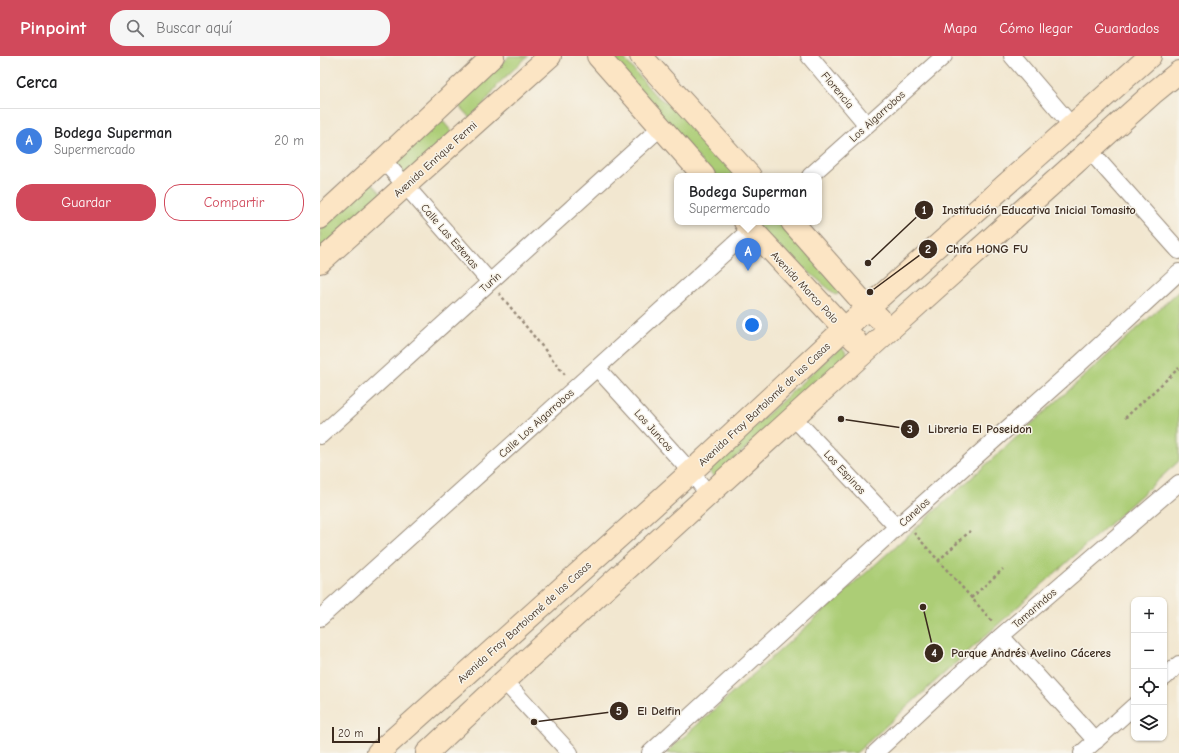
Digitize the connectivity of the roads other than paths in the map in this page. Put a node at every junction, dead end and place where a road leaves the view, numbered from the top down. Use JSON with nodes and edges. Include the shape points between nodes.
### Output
{"nodes":[{"id":1,"x":493,"y":56,"type":"edge"},
{"id":2,"x":550,"y":56,"type":"edge"},
{"id":3,"x":598,"y":56,"type":"edge"},
{"id":4,"x":641,"y":56,"type":"edge"},
{"id":5,"x":809,"y":56,"type":"edge"},
{"id":6,"x":944,"y":56,"type":"edge"},
{"id":7,"x":1012,"y":56,"type":"edge"},
{"id":8,"x":1150,"y":56,"type":"edge"},
{"id":9,"x":1179,"y":72,"type":"edge"},
{"id":10,"x":867,"y":125,"type":"junction"},
{"id":11,"x":1072,"y":126,"type":"junction"},
{"id":12,"x":661,"y":127,"type":"junction"},
{"id":13,"x":1090,"y":151,"type":"junction"},
{"id":14,"x":383,"y":160,"type":"junction"},
{"id":15,"x":701,"y":173,"type":"edge"},
{"id":16,"x":747,"y":173,"type":"edge"},
{"id":17,"x":813,"y":173,"type":"edge"},
{"id":18,"x":406,"y":186,"type":"junction"},
{"id":19,"x":320,"y":218,"type":"edge"},
{"id":20,"x":748,"y":225,"type":"edge"},
{"id":21,"x":795,"y":225,"type":"edge"},
{"id":22,"x":1179,"y":251,"type":"edge"},
{"id":23,"x":320,"y":262,"type":"edge"},
{"id":24,"x":1179,"y":272,"type":"edge"},
{"id":25,"x":490,"y":282,"type":"junction"},
{"id":26,"x":868,"y":308,"type":"junction"},
{"id":27,"x":844,"y":329,"type":"junction"},
{"id":28,"x":890,"y":329,"type":"junction"},
{"id":29,"x":865,"y":352,"type":"junction"},
{"id":30,"x":597,"y":368,"type":"junction"},
{"id":31,"x":794,"y":417,"type":"junction"},
{"id":32,"x":320,"y":436,"type":"edge"},
{"id":33,"x":692,"y":472,"type":"junction"},
{"id":34,"x":1179,"y":483,"type":"edge"},
{"id":35,"x":709,"y":495,"type":"junction"},
{"id":36,"x":897,"y":527,"type":"junction"},
{"id":37,"x":320,"y":618,"type":"edge"},
{"id":38,"x":1002,"y":636,"type":"junction"},
{"id":39,"x":1179,"y":664,"type":"edge"},
{"id":40,"x":1167,"y":675,"type":"edge"},
{"id":41,"x":504,"y":681,"type":"junction"},
{"id":42,"x":1131,"y":709,"type":"edge"},
{"id":43,"x":1096,"y":741,"type":"junction"},
{"id":44,"x":378,"y":753,"type":"edge"},
{"id":45,"x":427,"y":753,"type":"edge"},
{"id":46,"x":570,"y":753,"type":"edge"},
{"id":47,"x":650,"y":753,"type":"edge"},
{"id":48,"x":874,"y":753,"type":"edge"},
{"id":49,"x":1082,"y":753,"type":"edge"}],
"edges":[{"from":1,"to":14,"type":"street"},
{"from":2,"to":18,"type":"street","name":"Avenida Enrique Fermi"},
{"from":3,"to":12,"type":"street"},
{"from":4,"to":16,"type":"street"},
{"from":5,"to":10,"type":"street","name":"Florencia"},
{"from":6,"to":10,"type":"street","name":"Los Algarrobos"},
{"from":7,"to":11,"type":"street"},
{"from":8,"to":11,"type":"street","name":"Avenida Fray Bartolomé de las Casas"},
{"from":9,"to":13,"type":"street"},
{"from":10,"to":17,"type":"street","name":"Los Algarrobos"},
{"from":11,"to":26,"type":"street","name":"Avenida Fray Bartolomé de las Casas"},
{"from":12,"to":15,"type":"street"},
{"from":12,"to":25,"type":"street","name":"Turín"},
{"from":13,"to":22,"type":"street"},
{"from":13,"to":28,"type":"street"},
{"from":14,"to":18,"type":"street","name":"Calle Las Estenas"},
{"from":14,"to":19,"type":"street"},
{"from":18,"to":23,"type":"street","name":"Avenida Enrique Fermi"},
{"from":18,"to":25,"type":"street","name":"Calle Las Estenas"},
{"from":20,"to":27,"type":"street","name":"Avenida Marco Polo"},
{"from":20,"to":30,"type":"street","name":"Calle Los Algarrobos"},
{"from":21,"to":26,"type":"street"},
{"from":24,"to":36,"type":"street","name":"Canelos"},
{"from":25,"to":32,"type":"street","name":"Turín"},
{"from":26,"to":27,"type":"street","name":"Avenida Fray Bartolomé de las Casas"},
{"from":26,"to":28,"type":"street"},
{"from":27,"to":29,"type":"street","name":"Avenida Marco Polo"},
{"from":27,"to":33,"type":"street","name":"Avenida Fray Bartolomé de las Casas"},
{"from":28,"to":29,"type":"street"},
{"from":29,"to":31,"type":"street"},
{"from":30,"to":33,"type":"street","name":"Los Juncos"},
{"from":30,"to":37,"type":"street","name":"Calle Los Algarrobos"},
{"from":31,"to":35,"type":"street"},
{"from":31,"to":36,"type":"street","name":"Los Espinos"},
{"from":33,"to":35,"type":"street","name":"Los Juncos"},
{"from":33,"to":44,"type":"street","name":"Avenida Fray Bartolomé de las Casas"},
{"from":34,"to":38,"type":"street","name":"Tamarindos"},
{"from":35,"to":41,"type":"street"},
{"from":36,"to":47,"type":"street","name":"Canelos"},
{"from":38,"to":43,"type":"street"},
{"from":38,"to":48,"type":"street","name":"Tamarindos"},
{"from":39,"to":40,"type":"street"},
{"from":41,"to":45,"type":"street"},
{"from":41,"to":46,"type":"street"},
{"from":42,"to":43,"type":"street"},
{"from":43,"to":49,"type":"street"}]}
